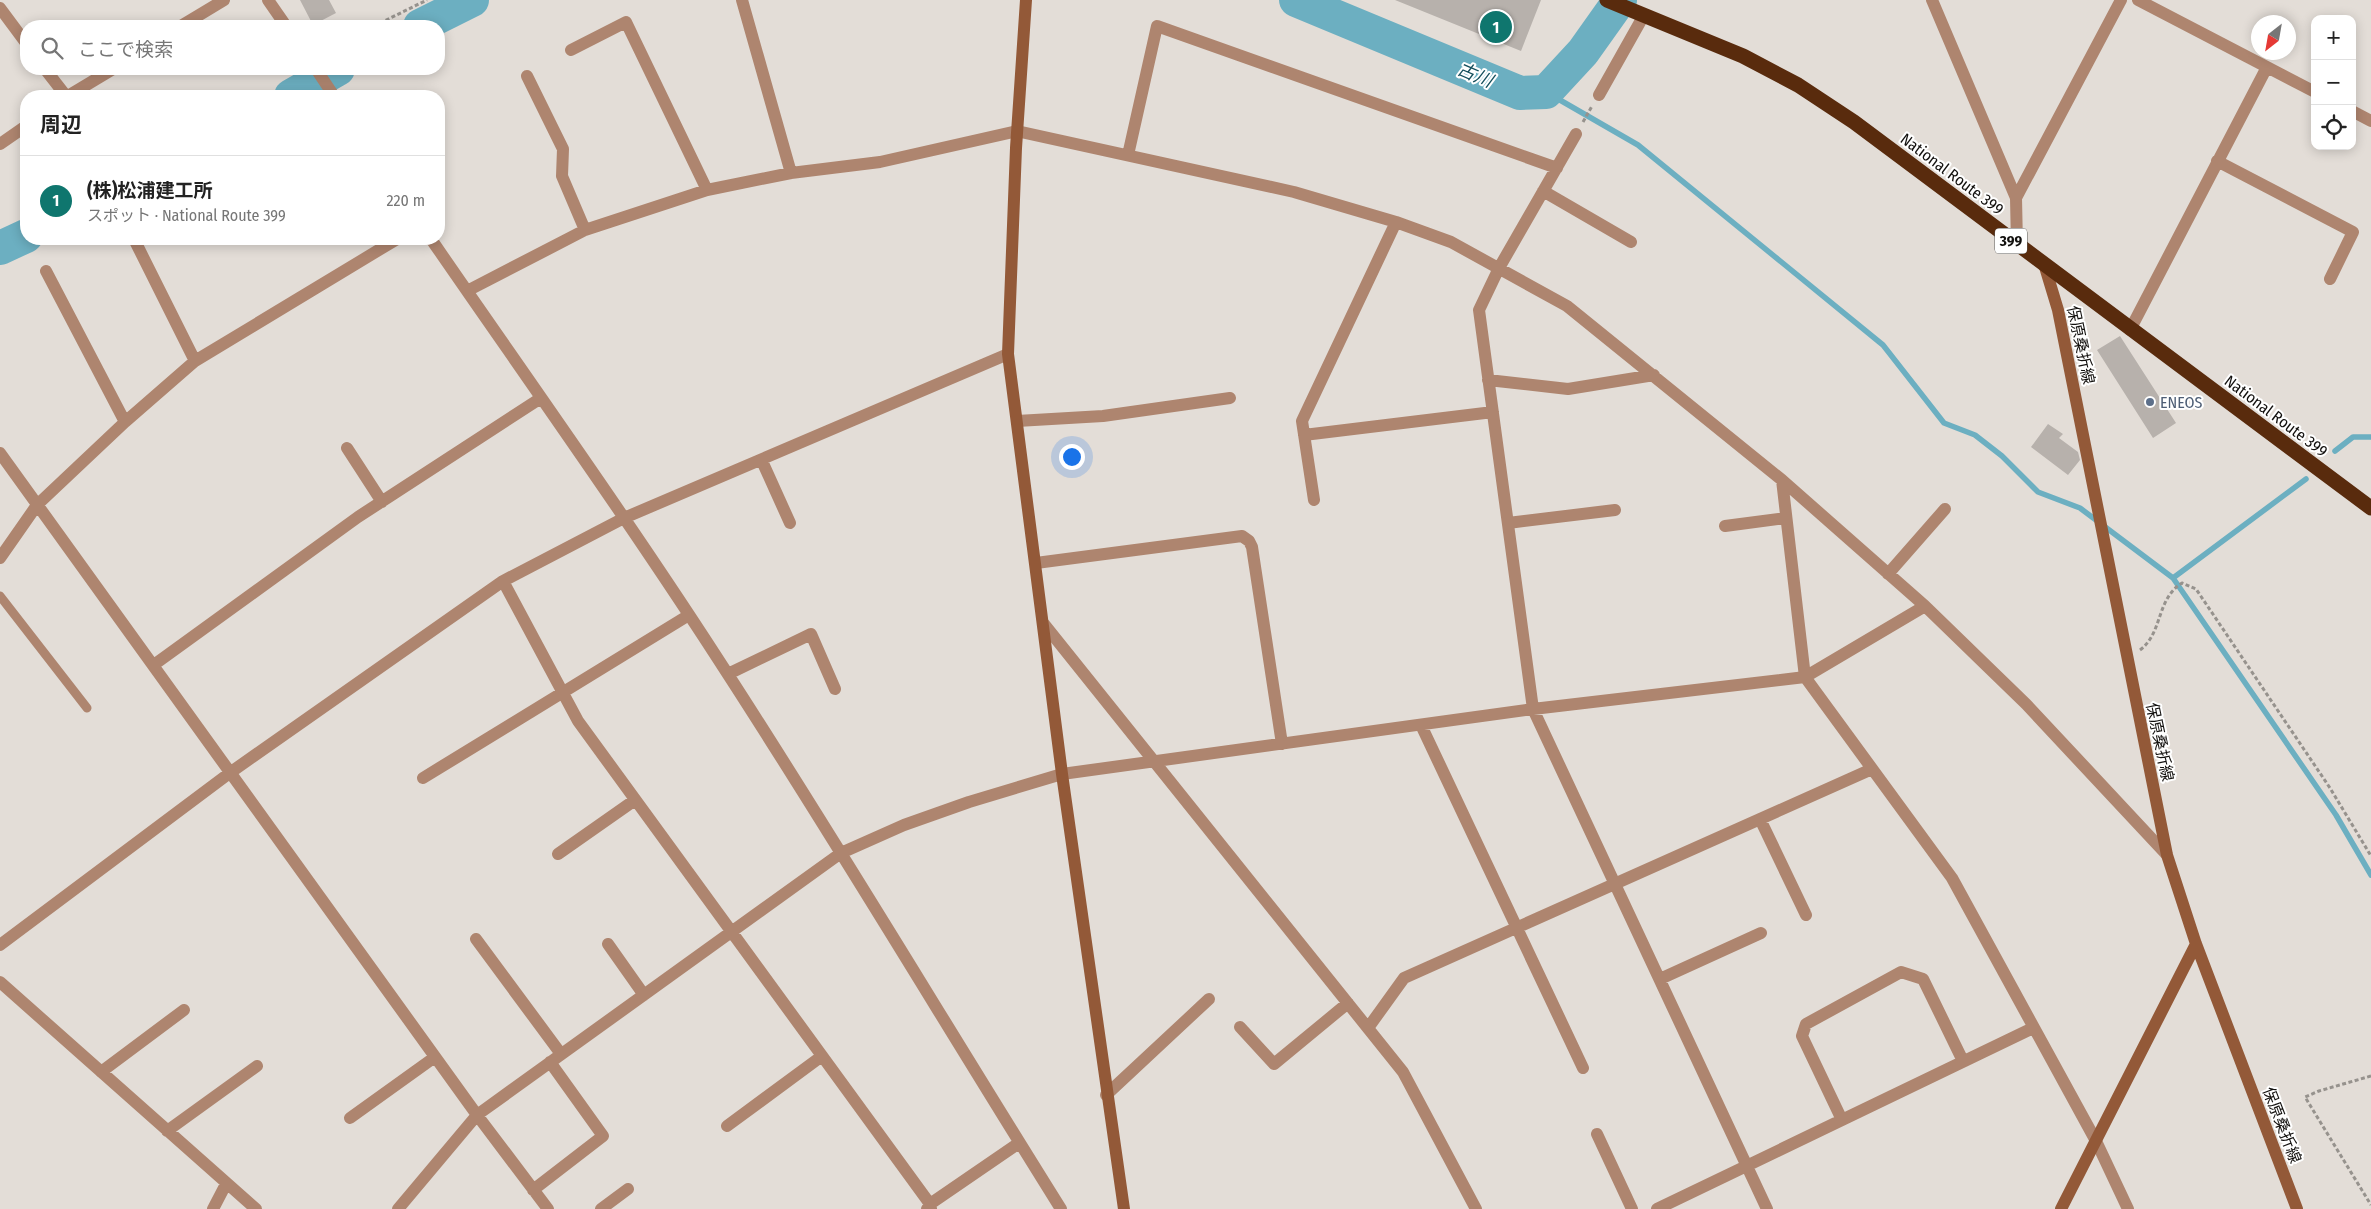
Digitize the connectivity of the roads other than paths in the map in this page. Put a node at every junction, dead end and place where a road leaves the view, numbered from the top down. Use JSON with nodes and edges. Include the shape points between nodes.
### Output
{"nodes":[{"id":1,"x":224,"y":0,"type":"edge"},
{"id":2,"x":268,"y":0,"type":"edge"},
{"id":3,"x":742,"y":0,"type":"edge"},
{"id":4,"x":1026,"y":0,"type":"edge"},
{"id":5,"x":1932,"y":0,"type":"edge"},
{"id":6,"x":2121,"y":0,"type":"edge"},
{"id":7,"x":2138,"y":0,"type":"edge"},
{"id":8,"x":1609,"y":1,"type":"edge"},
{"id":9,"x":0,"y":8,"type":"edge"},
{"id":10,"x":1637,"y":12,"type":"junction"},
{"id":11,"x":192,"y":20,"type":"edge"},
{"id":12,"x":282,"y":20,"type":"edge"},
{"id":13,"x":20,"y":35,"type":"edge"},
{"id":14,"x":571,"y":50,"type":"dead end"},
{"id":15,"x":2267,"y":67,"type":"junction"},
{"id":16,"x":50,"y":75,"type":"edge"},
{"id":17,"x":103,"y":75,"type":"edge"},
{"id":18,"x":320,"y":75,"type":"edge"},
{"id":19,"x":527,"y":76,"type":"dead end"},
{"id":20,"x":62,"y":90,"type":"edge"},
{"id":21,"x":77,"y":90,"type":"edge"},
{"id":22,"x":330,"y":90,"type":"edge"},
{"id":23,"x":2311,"y":90,"type":"edge"},
{"id":24,"x":1599,"y":95,"type":"road end"},
{"id":25,"x":2356,"y":113,"type":"edge"},
{"id":26,"x":2371,"y":121,"type":"edge"},
{"id":27,"x":20,"y":130,"type":"edge"},
{"id":28,"x":1017,"y":131,"type":"junction"},
{"id":29,"x":1576,"y":134,"type":"road end"},
{"id":30,"x":0,"y":144,"type":"edge"},
{"id":31,"x":1128,"y":155,"type":"junction"},
{"id":32,"x":2217,"y":161,"type":"junction"},
{"id":33,"x":1557,"y":168,"type":"junction"},
{"id":34,"x":791,"y":173,"type":"junction"},
{"id":35,"x":707,"y":190,"type":"junction"},
{"id":36,"x":1543,"y":191,"type":"junction"},
{"id":37,"x":2016,"y":198,"type":"junction"},
{"id":38,"x":1396,"y":222,"type":"junction"},
{"id":39,"x":586,"y":230,"type":"junction"},
{"id":40,"x":1631,"y":242,"type":"dead end"},
{"id":41,"x":137,"y":245,"type":"edge"},
{"id":42,"x":387,"y":245,"type":"edge"},
{"id":43,"x":435,"y":245,"type":"edge"},
{"id":44,"x":2017,"y":245,"type":"junction"},
{"id":45,"x":2045,"y":267,"type":"junction"},
{"id":46,"x":1499,"y":268,"type":"junction"},
{"id":47,"x":46,"y":271,"type":"dead end"},
{"id":48,"x":2330,"y":279,"type":"dead end"},
{"id":49,"x":467,"y":291,"type":"junction"},
{"id":50,"x":2130,"y":330,"type":"junction"},
{"id":51,"x":1008,"y":354,"type":"junction"},
{"id":52,"x":195,"y":361,"type":"junction"},
{"id":53,"x":1654,"y":375,"type":"junction"},
{"id":54,"x":1488,"y":380,"type":"junction"},
{"id":55,"x":541,"y":398,"type":"junction"},
{"id":56,"x":1230,"y":398,"type":"dead end"},
{"id":57,"x":1493,"y":412,"type":"junction"},
{"id":58,"x":1017,"y":421,"type":"junction"},
{"id":59,"x":125,"y":422,"type":"junction"},
{"id":60,"x":1304,"y":435,"type":"junction"},
{"id":61,"x":347,"y":448,"type":"dead end"},
{"id":62,"x":0,"y":453,"type":"edge"},
{"id":63,"x":762,"y":461,"type":"junction"},
{"id":64,"x":1782,"y":480,"type":"junction"},
{"id":65,"x":1314,"y":500,"type":"dead end"},
{"id":66,"x":382,"y":502,"type":"junction"},
{"id":67,"x":37,"y":505,"type":"junction"},
{"id":68,"x":2371,"y":508,"type":"edge"},
{"id":69,"x":1945,"y":509,"type":"dead end"},
{"id":70,"x":1615,"y":510,"type":"dead end"},
{"id":71,"x":624,"y":518,"type":"junction"},
{"id":72,"x":1786,"y":518,"type":"junction"},
{"id":73,"x":790,"y":522,"type":"dead end"},
{"id":74,"x":1508,"y":523,"type":"junction"},
{"id":75,"x":1725,"y":526,"type":"dead end"},
{"id":76,"x":1,"y":553,"type":"edge"},
{"id":77,"x":1036,"y":563,"type":"junction"},
{"id":78,"x":1888,"y":574,"type":"junction"},
{"id":79,"x":503,"y":581,"type":"junction"},
{"id":80,"x":0,"y":596,"type":"edge"},
{"id":81,"x":1926,"y":606,"type":"junction"},
{"id":82,"x":689,"y":616,"type":"junction"},
{"id":83,"x":1044,"y":624,"type":"junction"},
{"id":84,"x":155,"y":664,"type":"junction"},
{"id":85,"x":728,"y":674,"type":"junction"},
{"id":86,"x":1806,"y":677,"type":"junction"},
{"id":87,"x":835,"y":690,"type":"dead end"},
{"id":88,"x":563,"y":693,"type":"junction"},
{"id":89,"x":87,"y":708,"type":"dead end"},
{"id":90,"x":1533,"y":709,"type":"junction"},
{"id":91,"x":1420,"y":725,"type":"junction"},
{"id":92,"x":1282,"y":744,"type":"junction"},
{"id":93,"x":1157,"y":762,"type":"junction"},
{"id":94,"x":1872,"y":769,"type":"junction"},
{"id":95,"x":231,"y":772,"type":"junction"},
{"id":96,"x":1062,"y":774,"type":"junction"},
{"id":97,"x":423,"y":778,"type":"dead end"},
{"id":98,"x":635,"y":800,"type":"junction"},
{"id":99,"x":1760,"y":819,"type":"junction"},
{"id":100,"x":842,"y":853,"type":"junction"},
{"id":101,"x":558,"y":854,"type":"dead end"},
{"id":102,"x":2166,"y":854,"type":"junction"},
{"id":103,"x":1615,"y":884,"type":"junction"},
{"id":104,"x":1806,"y":915,"type":"dead end"},
{"id":105,"x":1517,"y":928,"type":"junction"},
{"id":106,"x":732,"y":932,"type":"junction"},
{"id":107,"x":1761,"y":933,"type":"dead end"},
{"id":108,"x":476,"y":939,"type":"dead end"},
{"id":109,"x":608,"y":944,"type":"dead end"},
{"id":110,"x":2196,"y":944,"type":"junction"},
{"id":111,"x":0,"y":945,"type":"edge"},
{"id":112,"x":1660,"y":979,"type":"junction"},
{"id":113,"x":0,"y":982,"type":"edge"},
{"id":114,"x":644,"y":995,"type":"junction"},
{"id":115,"x":1209,"y":999,"type":"dead end"},
{"id":116,"x":1348,"y":1003,"type":"junction"},
{"id":117,"x":184,"y":1010,"type":"dead end"},
{"id":118,"x":1240,"y":1027,"type":"dead end"},
{"id":119,"x":1368,"y":1028,"type":"junction"},
{"id":120,"x":2033,"y":1028,"type":"junction"},
{"id":121,"x":561,"y":1054,"type":"junction"},
{"id":122,"x":822,"y":1056,"type":"junction"},
{"id":123,"x":436,"y":1057,"type":"junction"},
{"id":124,"x":550,"y":1062,"type":"junction"},
{"id":125,"x":1963,"y":1062,"type":"junction"},
{"id":126,"x":257,"y":1066,"type":"dead end"},
{"id":127,"x":1583,"y":1068,"type":"dead end"},
{"id":128,"x":101,"y":1072,"type":"junction"},
{"id":129,"x":1106,"y":1095,"type":"junction"},
{"id":130,"x":477,"y":1115,"type":"junction"},
{"id":131,"x":350,"y":1118,"type":"dead end"},
{"id":132,"x":1842,"y":1120,"type":"junction"},
{"id":133,"x":727,"y":1126,"type":"dead end"},
{"id":134,"x":167,"y":1131,"type":"junction"},
{"id":135,"x":1597,"y":1134,"type":"dead end"},
{"id":136,"x":2096,"y":1142,"type":"junction"},
{"id":137,"x":1019,"y":1143,"type":"junction"},
{"id":138,"x":1747,"y":1167,"type":"junction"},
{"id":139,"x":226,"y":1184,"type":"junction"},
{"id":140,"x":628,"y":1189,"type":"dead end"},
{"id":141,"x":533,"y":1190,"type":"junction"},
{"id":142,"x":930,"y":1207,"type":"edge"},
{"id":143,"x":213,"y":1209,"type":"edge"},
{"id":144,"x":256,"y":1209,"type":"edge"},
{"id":145,"x":398,"y":1209,"type":"edge"},
{"id":146,"x":548,"y":1209,"type":"edge"},
{"id":147,"x":601,"y":1209,"type":"edge"},
{"id":148,"x":1061,"y":1209,"type":"edge"},
{"id":149,"x":1124,"y":1209,"type":"edge"},
{"id":150,"x":1476,"y":1209,"type":"edge"},
{"id":151,"x":1632,"y":1209,"type":"edge"},
{"id":152,"x":1657,"y":1209,"type":"edge"},
{"id":153,"x":1767,"y":1209,"type":"edge"},
{"id":154,"x":2061,"y":1209,"type":"edge"},
{"id":155,"x":2128,"y":1209,"type":"edge"},
{"id":156,"x":2297,"y":1209,"type":"edge"}],
"edges":[{"from":1,"to":11,"type":"street"},
{"from":2,"to":12,"type":"street"},
{"from":3,"to":34,"type":"street"},
{"from":4,"to":28,"type":"street"},
{"from":5,"to":37,"type":"street"},
{"from":6,"to":37,"type":"street"},
{"from":7,"to":15,"type":"street"},
{"from":8,"to":10,"type":"highway","name":"National Route 399","number":"399"},
{"from":9,"to":13,"type":"street"},
{"from":10,"to":24,"type":"street"},
{"from":10,"to":44,"type":"highway","name":"National Route 399","number":"399","via":[[1743,56],[1798,86],[1854,122]]},
{"from":14,"to":35,"type":"street","via":[[626,22]]},
{"from":15,"to":23,"type":"street"},
{"from":15,"to":32,"type":"street"},
{"from":16,"to":20,"type":"street"},
{"from":17,"to":21,"type":"street"},
{"from":18,"to":22,"type":"street"},
{"from":19,"to":39,"type":"street","via":[[563,149],[562,176]]},
{"from":25,"to":26,"type":"street"},
{"from":27,"to":30,"type":"street"},
{"from":28,"to":31,"type":"street"},
{"from":28,"to":34,"type":"street","via":[[880,162]]},
{"from":28,"to":51,"type":"street"},
{"from":29,"to":33,"type":"street"},
{"from":31,"to":33,"type":"street","via":[[1157,26]]},
{"from":31,"to":38,"type":"street","via":[[1294,192]]},
{"from":32,"to":48,"type":"street","via":[[2353,232]]},
{"from":32,"to":50,"type":"street"},
{"from":33,"to":36,"type":"street"},
{"from":34,"to":35,"type":"street"},
{"from":35,"to":39,"type":"street"},
{"from":36,"to":40,"type":"street"},
{"from":36,"to":46,"type":"street"},
{"from":37,"to":44,"type":"street"},
{"from":38,"to":46,"type":"street","via":[[1451,242]]},
{"from":38,"to":60,"type":"street","via":[[1302,421]]},
{"from":39,"to":49,"type":"street"},
{"from":41,"to":52,"type":"street"},
{"from":42,"to":52,"type":"street"},
{"from":43,"to":49,"type":"street"},
{"from":44,"to":45,"type":"highway","name":"National Route 399","number":"399"},
{"from":45,"to":50,"type":"highway","name":"National Route 399","number":"399"},
{"from":45,"to":102,"type":"street","name":"保原桑折線","via":[[2058,310]]},
{"from":46,"to":53,"type":"street","via":[[1567,306]]},
{"from":46,"to":54,"type":"street","via":[[1479,310]]},
{"from":47,"to":59,"type":"street"},
{"from":49,"to":55,"type":"street"},
{"from":50,"to":68,"type":"highway","name":"National Route 399","number":"399"},
{"from":51,"to":58,"type":"street"},
{"from":51,"to":63,"type":"street"},
{"from":52,"to":59,"type":"street"},
{"from":53,"to":54,"type":"street","via":[[1568,389]]},
{"from":53,"to":64,"type":"street"},
{"from":54,"to":57,"type":"street"},
{"from":55,"to":66,"type":"street"},
{"from":55,"to":71,"type":"street"},
{"from":56,"to":58,"type":"street","via":[[1103,416]]},
{"from":57,"to":60,"type":"street"},
{"from":57,"to":74,"type":"street"},
{"from":58,"to":77,"type":"street"},
{"from":59,"to":67,"type":"street"},
{"from":60,"to":65,"type":"street"},
{"from":61,"to":66,"type":"street"},
{"from":62,"to":67,"type":"street"},
{"from":63,"to":71,"type":"street"},
{"from":63,"to":73,"type":"street"},
{"from":64,"to":72,"type":"street"},
{"from":64,"to":78,"type":"street"},
{"from":66,"to":84,"type":"street"},
{"from":67,"to":76,"type":"street"},
{"from":67,"to":84,"type":"street"},
{"from":69,"to":78,"type":"street"},
{"from":70,"to":74,"type":"street"},
{"from":71,"to":79,"type":"street"},
{"from":71,"to":82,"type":"street"},
{"from":72,"to":75,"type":"street"},
{"from":72,"to":86,"type":"street"},
{"from":74,"to":90,"type":"street"},
{"from":77,"to":83,"type":"street"},
{"from":77,"to":92,"type":"street","via":[[1242,536],[1250,541]]},
{"from":78,"to":81,"type":"street"},
{"from":79,"to":88,"type":"street"},
{"from":79,"to":95,"type":"street"},
{"from":80,"to":89,"type":"lane"},
{"from":81,"to":86,"type":"street"},
{"from":81,"to":102,"type":"street","via":[[2026,704]]},
{"from":82,"to":85,"type":"street"},
{"from":82,"to":88,"type":"street"},
{"from":83,"to":93,"type":"street"},
{"from":83,"to":96,"type":"street"},
{"from":84,"to":95,"type":"street"},
{"from":85,"to":87,"type":"street","via":[[811,634]]},
{"from":85,"to":100,"type":"street"},
{"from":86,"to":90,"type":"street"},
{"from":86,"to":94,"type":"street"},
{"from":88,"to":97,"type":"street"},
{"from":88,"to":98,"type":"street","via":[[578,722]]},
{"from":90,"to":91,"type":"street"},
{"from":90,"to":103,"type":"street"},
{"from":91,"to":92,"type":"street"},
{"from":91,"to":105,"type":"street"},
{"from":92,"to":93,"type":"street"},
{"from":93,"to":96,"type":"street"},
{"from":93,"to":116,"type":"street"},
{"from":94,"to":99,"type":"street"},
{"from":94,"to":120,"type":"street","via":[[1952,878]]},
{"from":95,"to":111,"type":"street"},
{"from":95,"to":123,"type":"street"},
{"from":96,"to":100,"type":"street","via":[[913,822]]},
{"from":96,"to":129,"type":"street"},
{"from":98,"to":101,"type":"street"},
{"from":98,"to":106,"type":"street"},
{"from":99,"to":103,"type":"street"},
{"from":99,"to":104,"type":"street"},
{"from":100,"to":106,"type":"street"},
{"from":100,"to":137,"type":"street"},
{"from":102,"to":110,"type":"street","name":"保原桑折線"},
{"from":103,"to":105,"type":"street"},
{"from":103,"to":112,"type":"street"},
{"from":105,"to":119,"type":"street","via":[[1404,978]]},
{"from":105,"to":127,"type":"street"},
{"from":106,"to":114,"type":"street"},
{"from":106,"to":122,"type":"street"},
{"from":107,"to":112,"type":"street"},
{"from":108,"to":121,"type":"street"},
{"from":109,"to":114,"type":"street"},
{"from":110,"to":136,"type":"street"},
{"from":110,"to":156,"type":"street","name":"保原桑折線"},
{"from":112,"to":138,"type":"street"},
{"from":113,"to":128,"type":"street"},
{"from":114,"to":121,"type":"street"},
{"from":115,"to":129,"type":"street"},
{"from":116,"to":118,"type":"street","via":[[1274,1064]]},
{"from":116,"to":119,"type":"street"},
{"from":117,"to":128,"type":"street"},
{"from":119,"to":150,"type":"street","via":[[1403,1072]]},
{"from":120,"to":125,"type":"street"},
{"from":120,"to":136,"type":"street"},
{"from":121,"to":124,"type":"street"},
{"from":122,"to":133,"type":"street"},
{"from":122,"to":142,"type":"street"},
{"from":123,"to":130,"type":"street"},
{"from":123,"to":131,"type":"street"},
{"from":124,"to":130,"type":"street"},
{"from":124,"to":141,"type":"street","via":[[603,1136]]},
{"from":125,"to":132,"type":"street"},
{"from":125,"to":132,"type":"street","via":[[1923,979],[1901,972],[1806,1024],[1802,1036]]},
{"from":126,"to":134,"type":"street"},
{"from":128,"to":134,"type":"street"},
{"from":129,"to":149,"type":"street"},
{"from":130,"to":141,"type":"street"},
{"from":130,"to":145,"type":"street"},
{"from":132,"to":138,"type":"street"},
{"from":134,"to":139,"type":"street"},
{"from":135,"to":151,"type":"street"},
{"from":136,"to":154,"type":"street"},
{"from":136,"to":155,"type":"street"},
{"from":137,"to":142,"type":"street"},
{"from":137,"to":148,"type":"street"},
{"from":138,"to":152,"type":"street"},
{"from":138,"to":153,"type":"street"},
{"from":139,"to":143,"type":"street"},
{"from":139,"to":144,"type":"street"},
{"from":140,"to":147,"type":"street"},
{"from":141,"to":146,"type":"street"}]}
